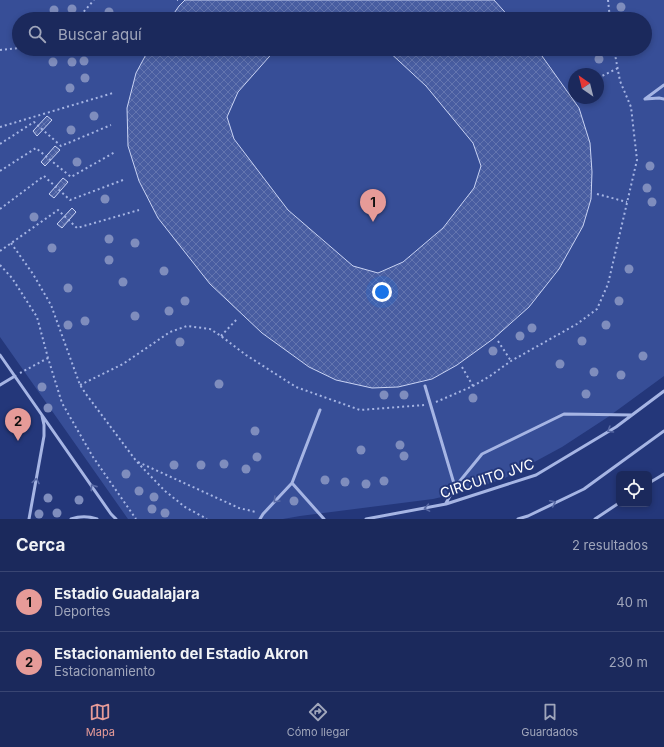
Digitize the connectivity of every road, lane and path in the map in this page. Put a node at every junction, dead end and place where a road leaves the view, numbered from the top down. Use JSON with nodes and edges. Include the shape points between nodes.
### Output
{"nodes":[{"id":1,"x":94,"y":0,"type":"edge"},
{"id":2,"x":608,"y":0,"type":"edge"},
{"id":3,"x":84,"y":12,"type":"edge"},
{"id":4,"x":609,"y":12,"type":"edge"},
{"id":5,"x":12,"y":49,"type":"edge"},
{"id":6,"x":0,"y":50,"type":"edge"},
{"id":7,"x":615,"y":56,"type":"edge"},
{"id":8,"x":618,"y":68,"type":"junction"},
{"id":9,"x":604,"y":75,"type":"edge"},
{"id":10,"x":664,"y":85,"type":"edge"},
{"id":11,"x":113,"y":93,"type":"dead end"},
{"id":12,"x":664,"y":100,"type":"edge"},
{"id":13,"x":111,"y":125,"type":"dead end"},
{"id":14,"x":0,"y":127,"type":"edge"},
{"id":15,"x":0,"y":144,"type":"edge"},
{"id":16,"x":115,"y":152,"type":"dead end"},
{"id":17,"x":0,"y":171,"type":"edge"},
{"id":18,"x":123,"y":180,"type":"dead end"},
{"id":19,"x":597,"y":194,"type":"dead end"},
{"id":20,"x":628,"y":202,"type":"junction"},
{"id":21,"x":0,"y":209,"type":"edge"},
{"id":22,"x":139,"y":210,"type":"dead end"},
{"id":23,"x":11,"y":243,"type":"junction"},
{"id":24,"x":0,"y":251,"type":"edge"},
{"id":25,"x":0,"y":265,"type":"edge"},
{"id":26,"x":238,"y":318,"type":"dead end"},
{"id":27,"x":221,"y":336,"type":"junction"},
{"id":28,"x":498,"y":341,"type":"dead end"},
{"id":29,"x":0,"y":355,"type":"edge"},
{"id":30,"x":48,"y":358,"type":"junction"},
{"id":31,"x":511,"y":361,"type":"junction"},
{"id":32,"x":462,"y":367,"type":"dead end"},
{"id":33,"x":15,"y":376,"type":"junction"},
{"id":34,"x":80,"y":385,"type":"junction"},
{"id":35,"x":0,"y":386,"type":"edge"},
{"id":36,"x":425,"y":386,"type":"dead end"},
{"id":37,"x":473,"y":386,"type":"junction"},
{"id":38,"x":664,"y":391,"type":"edge"},
{"id":39,"x":430,"y":405,"type":"junction"},
{"id":40,"x":320,"y":410,"type":"dead end"},
{"id":41,"x":42,"y":414,"type":"junction"},
{"id":42,"x":632,"y":415,"type":"junction"},
{"id":43,"x":664,"y":431,"type":"edge"},
{"id":44,"x":137,"y":462,"type":"junction"},
{"id":45,"x":664,"y":474,"type":"edge"},
{"id":46,"x":292,"y":482,"type":"junction"},
{"id":47,"x":652,"y":482,"type":"edge"},
{"id":48,"x":455,"y":487,"type":"junction"},
{"id":49,"x":446,"y":504,"type":"junction"},
{"id":50,"x":616,"y":505,"type":"edge"},
{"id":51,"x":263,"y":514,"type":"junction"},
{"id":52,"x":29,"y":519,"type":"edge"},
{"id":53,"x":71,"y":519,"type":"edge"},
{"id":54,"x":97,"y":519,"type":"edge"},
{"id":55,"x":116,"y":519,"type":"edge"},
{"id":56,"x":136,"y":519,"type":"edge"},
{"id":57,"x":207,"y":519,"type":"edge"},
{"id":58,"x":260,"y":519,"type":"edge"},
{"id":59,"x":324,"y":519,"type":"edge"},
{"id":60,"x":366,"y":519,"type":"edge"},
{"id":61,"x":518,"y":519,"type":"edge"},
{"id":62,"x":594,"y":519,"type":"edge"}],
"edges":[{"from":1,"to":3,"type":"path"},
{"from":2,"to":4,"type":"path"},
{"from":5,"to":6,"type":"path"},
{"from":7,"to":8,"type":"path"},
{"from":8,"to":9,"type":"path"},
{"from":8,"to":20,"type":"path","via":[[620,81],[631,107],[637,160]]},
{"from":10,"to":12,"type":"lane","via":[[644,98]]},
{"from":11,"to":14,"type":"path"},
{"from":13,"to":15,"type":"path","via":[[61,146],[34,122]]},
{"from":16,"to":17,"type":"path","via":[[71,177],[36,148]]},
{"from":18,"to":21,"type":"path","via":[[70,200],[44,176]]},
{"from":19,"to":20,"type":"path"},
{"from":20,"to":31,"type":"path","via":[[608,284],[597,308],[577,324]]},
{"from":22,"to":23,"type":"path","via":[[77,228],[58,210]]},
{"from":23,"to":24,"type":"path"},
{"from":23,"to":34,"type":"path","via":[[51,305]]},
{"from":25,"to":30,"type":"path","via":[[12,278],[37,317]]},
{"from":26,"to":27,"type":"path"},
{"from":27,"to":34,"type":"path","via":[[210,329],[187,326],[170,332],[123,364]]},
{"from":27,"to":39,"type":"path","via":[[296,387],[360,410]]},
{"from":28,"to":31,"type":"path"},
{"from":29,"to":33,"type":"lane"},
{"from":30,"to":33,"type":"path"},
{"from":30,"to":56,"type":"path","via":[[62,403],[93,457]]},
{"from":31,"to":37,"type":"path"},
{"from":32,"to":37,"type":"path"},
{"from":33,"to":35,"type":"lane"},
{"from":33,"to":41,"type":"lane"},
{"from":34,"to":44,"type":"path"},
{"from":36,"to":39,"type":"lane"},
{"from":37,"to":39,"type":"path"},
{"from":38,"to":42,"type":"lane","name":"CIRCUITO JVC"},
{"from":39,"to":48,"type":"lane"},
{"from":40,"to":46,"type":"lane"},
{"from":52,"to":41,"type":"lane","one_way":true,"via":[[44,436]]},
{"from":55,"to":41,"type":"lane","one_way":true},
{"from":42,"to":48,"type":"lane","via":[[564,414],[482,454]]},
{"from":42,"to":49,"type":"lane","name":"CIRCUITO JVC","one_way":true,"via":[[536,475]]},
{"from":61,"to":43,"type":"lane","one_way":true,"via":[[584,489]]},
{"from":44,"to":51,"type":"path","via":[[239,508]]},
{"from":44,"to":57,"type":"path","via":[[165,491],[185,507]]},
{"from":45,"to":47,"type":"lane"},
{"from":46,"to":51,"type":"lane","one_way":true},
{"from":46,"to":59,"type":"lane"},
{"from":48,"to":49,"type":"lane"},
{"from":49,"to":60,"type":"lane","name":"CIRCUITO JVC","one_way":true},
{"from":50,"to":62,"type":"lane"},
{"from":51,"to":58,"type":"lane"},
{"from":53,"to":54,"type":"lane","via":[[79,516]]}]}
